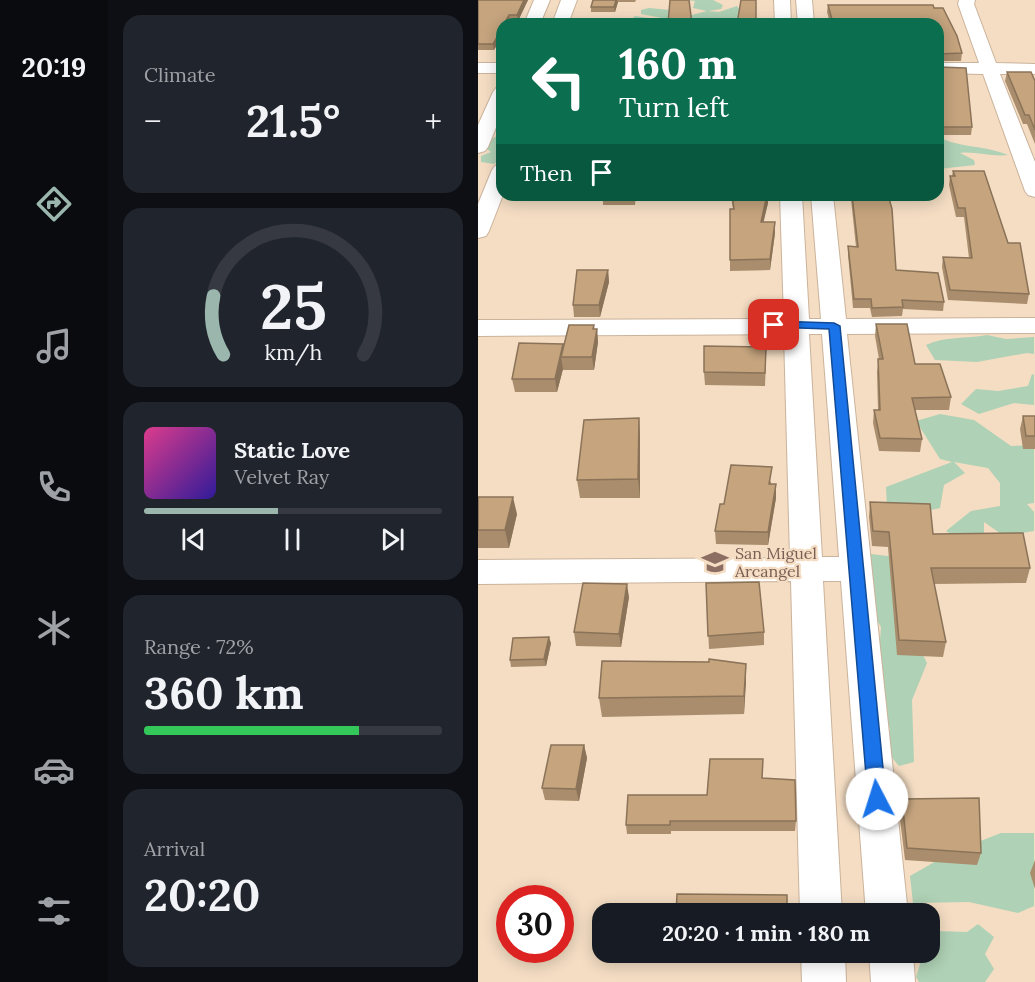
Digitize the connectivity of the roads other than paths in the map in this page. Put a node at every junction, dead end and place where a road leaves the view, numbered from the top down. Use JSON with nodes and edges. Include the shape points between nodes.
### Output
{"nodes":[{"id":1,"x":542,"y":0,"type":"edge"},
{"id":2,"x":569,"y":0,"type":"edge"},
{"id":3,"x":782,"y":0,"type":"edge"},
{"id":4,"x":804,"y":0,"type":"edge"},
{"id":5,"x":967,"y":0,"type":"edge"},
{"id":6,"x":534,"y":18,"type":"edge"},
{"id":7,"x":562,"y":18,"type":"edge"},
{"id":8,"x":783,"y":18,"type":"edge"},
{"id":9,"x":806,"y":18,"type":"edge"},
{"id":10,"x":478,"y":68,"type":"edge"},
{"id":11,"x":496,"y":68,"type":"edge"},
{"id":12,"x":944,"y":68,"type":"edge"},
{"id":13,"x":989,"y":69,"type":"junction"},
{"id":14,"x":1034,"y":69,"type":"edge"},
{"id":15,"x":496,"y":106,"type":"edge"},
{"id":16,"x":478,"y":147,"type":"edge"},
{"id":17,"x":496,"y":172,"type":"edge"},
{"id":18,"x":478,"y":173,"type":"edge"},
{"id":19,"x":496,"y":187,"type":"edge"},
{"id":20,"x":1034,"y":191,"type":"edge"},
{"id":21,"x":791,"y":201,"type":"edge"},
{"id":22,"x":823,"y":201,"type":"edge"},
{"id":23,"x":478,"y":231,"type":"edge"},
{"id":24,"x":797,"y":325,"type":"junction"},
{"id":25,"x":1034,"y":325,"type":"edge"},
{"id":26,"x":834,"y":326,"type":"junction"},
{"id":27,"x":478,"y":328,"type":"edge"},
{"id":28,"x":856,"y":569,"type":"junction"},
{"id":29,"x":807,"y":570,"type":"junction"},
{"id":30,"x":478,"y":572,"type":"edge"},
{"id":31,"x":821,"y":903,"type":"edge"},
{"id":32,"x":886,"y":903,"type":"edge"},
{"id":33,"x":823,"y":963,"type":"edge"},
{"id":34,"x":892,"y":963,"type":"edge"},
{"id":35,"x":824,"y":982,"type":"edge"},
{"id":36,"x":893,"y":982,"type":"edge"}],
"edges":[{"from":1,"to":6,"type":"street"},
{"from":2,"to":7,"type":"street"},
{"from":3,"to":8,"type":"street"},
{"from":4,"to":9,"type":"street"},
{"from":5,"to":13,"type":"street"},
{"from":10,"to":11,"type":"street"},
{"from":12,"to":13,"type":"street"},
{"from":13,"to":14,"type":"street"},
{"from":13,"to":20,"type":"street"},
{"from":15,"to":16,"type":"street"},
{"from":17,"to":18,"type":"street"},
{"from":19,"to":23,"type":"street"},
{"from":21,"to":24,"type":"street"},
{"from":22,"to":26,"type":"street"},
{"from":24,"to":26,"type":"street"},
{"from":24,"to":27,"type":"street"},
{"from":24,"to":29,"type":"street"},
{"from":25,"to":26,"type":"street"},
{"from":26,"to":28,"type":"street"},
{"from":28,"to":29,"type":"street"},
{"from":28,"to":32,"type":"street"},
{"from":29,"to":30,"type":"street"},
{"from":29,"to":31,"type":"street"},
{"from":33,"to":35,"type":"street"},
{"from":34,"to":36,"type":"street"}]}
